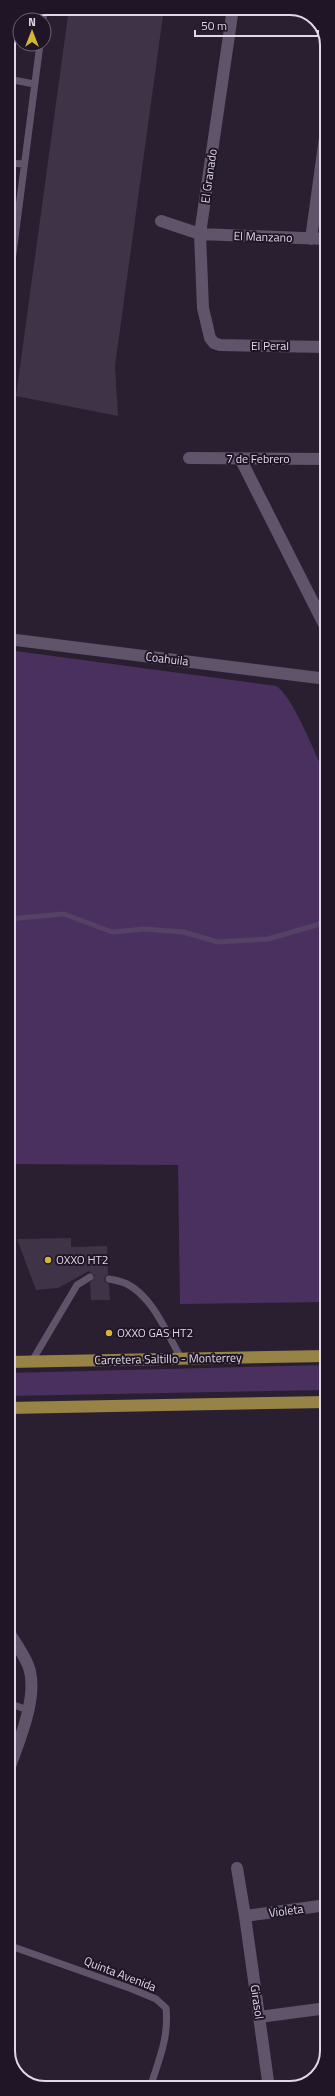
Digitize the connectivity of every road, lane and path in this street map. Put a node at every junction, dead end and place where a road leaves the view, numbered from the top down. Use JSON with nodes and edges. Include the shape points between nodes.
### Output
{"nodes":[{"id":1,"x":232,"y":15,"type":"edge"},
{"id":2,"x":39,"y":52,"type":"edge"},
{"id":3,"x":15,"y":80,"type":"edge"},
{"id":4,"x":34,"y":84,"type":"junction"},
{"id":5,"x":15,"y":163,"type":"edge"},
{"id":6,"x":24,"y":164,"type":"junction"},
{"id":7,"x":320,"y":174,"type":"edge"},
{"id":8,"x":15,"y":221,"type":"edge"},
{"id":9,"x":161,"y":221,"type":"dead end"},
{"id":10,"x":200,"y":234,"type":"junction"},
{"id":11,"x":311,"y":239,"type":"junction"},
{"id":12,"x":320,"y":239,"type":"edge"},
{"id":13,"x":214,"y":343,"type":"joint"},
{"id":14,"x":320,"y":347,"type":"edge"},
{"id":15,"x":188,"y":458,"type":"dead end"},
{"id":16,"x":320,"y":459,"type":"edge"},
{"id":17,"x":241,"y":460,"type":"junction"},
{"id":18,"x":320,"y":616,"type":"edge"},
{"id":19,"x":15,"y":640,"type":"edge"},
{"id":20,"x":320,"y":678,"type":"edge"},
{"id":21,"x":90,"y":1277,"type":"dead end"},
{"id":22,"x":108,"y":1279,"type":"dead end"},
{"id":23,"x":320,"y":1356,"type":"edge"},
{"id":24,"x":181,"y":1358,"type":"junction"},
{"id":25,"x":32,"y":1361,"type":"junction"},
{"id":26,"x":15,"y":1362,"type":"edge"},
{"id":27,"x":320,"y":1402,"type":"edge"},
{"id":28,"x":15,"y":1408,"type":"edge"},
{"id":29,"x":15,"y":1642,"type":"edge"},
{"id":30,"x":15,"y":1705,"type":"edge"},
{"id":31,"x":28,"y":1710,"type":"junction"},
{"id":32,"x":15,"y":1750,"type":"edge"},
{"id":33,"x":237,"y":1868,"type":"dead end"},
{"id":34,"x":320,"y":1906,"type":"edge"},
{"id":35,"x":245,"y":1916,"type":"junction"},
{"id":36,"x":15,"y":1947,"type":"edge"},
{"id":37,"x":320,"y":2009,"type":"edge"},
{"id":38,"x":259,"y":2017,"type":"junction"},
{"id":39,"x":152,"y":2081,"type":"edge"},
{"id":40,"x":267,"y":2081,"type":"edge"}],
"edges":[{"from":1,"to":10,"type":"street","name":"El Granado"},
{"from":2,"to":4,"type":"lane"},
{"from":3,"to":4,"type":"lane"},
{"from":4,"to":6,"type":"lane"},
{"from":5,"to":6,"type":"lane"},
{"from":6,"to":8,"type":"lane"},
{"from":7,"to":11,"type":"street"},
{"from":9,"to":10,"type":"street","name":"El Manzano"},
{"from":10,"to":11,"type":"street","name":"El Manzano"},
{"from":10,"to":13,"type":"street","name":"El Granado","via":[[203,308],[208,331]]},
{"from":11,"to":12,"type":"street","name":"El Manzano"},
{"from":13,"to":14,"type":"street","name":"El Peral","via":[[228,346]]},
{"from":15,"to":17,"type":"street","name":"7 de Febrero"},
{"from":16,"to":17,"type":"street","name":"7 de Febrero"},
{"from":17,"to":18,"type":"street"},
{"from":19,"to":20,"type":"street","name":"Coahuila"},
{"from":21,"to":25,"type":"lane","via":[[77,1285]]},
{"from":22,"to":24,"type":"lane","via":[[126,1284],[140,1293],[155,1313]]},
{"from":23,"to":24,"type":"main road","name":"Carretera Saltillo - Monterrey"},
{"from":24,"to":25,"type":"main road","name":"Carretera Saltillo - Monterrey"},
{"from":25,"to":26,"type":"main road","name":"Carretera Saltillo - Monterrey"},
{"from":27,"to":28,"type":"main road"},
{"from":29,"to":31,"type":"street","via":[[29,1666],[31,1681]]},
{"from":30,"to":31,"type":"lane"},
{"from":31,"to":32,"type":"street"},
{"from":33,"to":35,"type":"street","name":"Girasol"},
{"from":34,"to":35,"type":"street","name":"Violeta"},
{"from":35,"to":38,"type":"street","name":"Girasol"},
{"from":36,"to":39,"type":"lane","name":"Quinta Avenida","via":[[132,1989],[156,1999],[166,2008],[168,2026]]},
{"from":37,"to":38,"type":"street"},
{"from":38,"to":40,"type":"street","name":"Girasol"}]}
